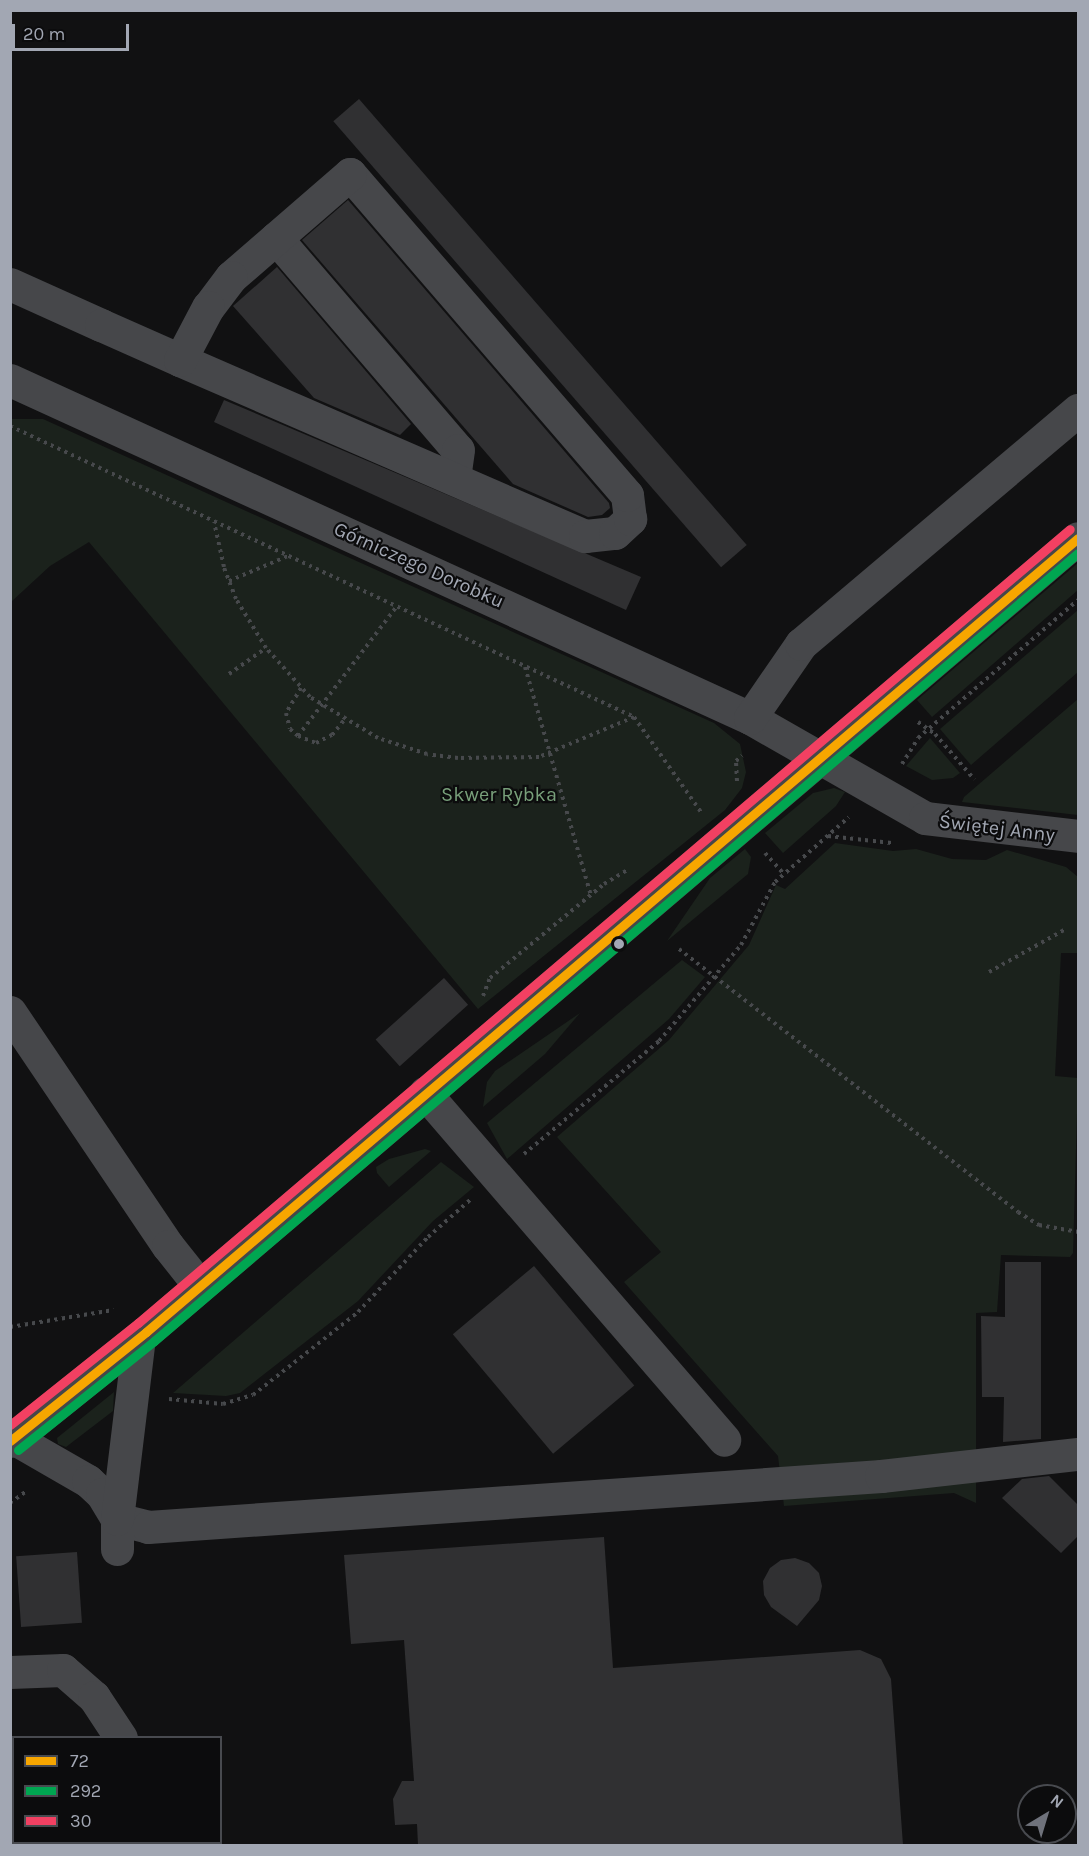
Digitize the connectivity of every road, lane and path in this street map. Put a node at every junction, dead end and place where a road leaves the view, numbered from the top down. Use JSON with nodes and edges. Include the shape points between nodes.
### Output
{"nodes":[{"id":1,"x":276,"y":238,"type":"junction"},
{"id":2,"x":10,"y":284,"type":"edge"},
{"id":3,"x":180,"y":360,"type":"junction"},
{"id":4,"x":10,"y":380,"type":"edge"},
{"id":5,"x":1078,"y":410,"type":"edge"},
{"id":6,"x":10,"y":426,"type":"edge"},
{"id":7,"x":454,"y":479,"type":"junction"},
{"id":8,"x":214,"y":522,"type":"junction"},
{"id":9,"x":1078,"y":538,"type":"edge"},
{"id":10,"x":288,"y":556,"type":"junction"},
{"id":11,"x":229,"y":581,"type":"junction"},
{"id":12,"x":1078,"y":600,"type":"edge"},
{"id":13,"x":397,"y":606,"type":"junction"},
{"id":14,"x":266,"y":648,"type":"junction"},
{"id":15,"x":525,"y":666,"type":"junction"},
{"id":16,"x":230,"y":674,"type":"dead end"},
{"id":17,"x":301,"y":688,"type":"junction"},
{"id":18,"x":322,"y":705,"type":"junction"},
{"id":19,"x":634,"y":717,"type":"junction"},
{"id":20,"x":750,"y":718,"type":"junction"},
{"id":21,"x":344,"y":720,"type":"junction"},
{"id":22,"x":928,"y":729,"type":"junction"},
{"id":23,"x":298,"y":736,"type":"junction"},
{"id":24,"x":550,"y":754,"type":"junction"},
{"id":25,"x":824,"y":757,"type":"junction"},
{"id":26,"x":897,"y":772,"type":"dead end"},
{"id":27,"x":974,"y":779,"type":"dead end"},
{"id":28,"x":856,"y":813,"type":"dead end"},
{"id":29,"x":705,"y":818,"type":"dead end"},
{"id":30,"x":827,"y":836,"type":"junction"},
{"id":31,"x":1078,"y":836,"type":"edge"},
{"id":32,"x":903,"y":843,"type":"dead end"},
{"id":33,"x":762,"y":849,"type":"dead end"},
{"id":34,"x":591,"y":895,"type":"dead end"},
{"id":35,"x":1066,"y":929,"type":"dead end"},
{"id":36,"x":679,"y":949,"type":"dead end"},
{"id":37,"x":989,"y":972,"type":"dead end"},
{"id":38,"x":10,"y":1012,"type":"edge"},
{"id":39,"x":425,"y":1093,"type":"junction"},
{"id":40,"x":1078,"y":1232,"type":"edge"},
{"id":41,"x":199,"y":1285,"type":"junction"},
{"id":42,"x":127,"y":1308,"type":"dead end"},
{"id":43,"x":10,"y":1327,"type":"edge"},
{"id":44,"x":139,"y":1338,"type":"junction"},
{"id":45,"x":13,"y":1440,"type":"edge"},
{"id":46,"x":724,"y":1440,"type":"dead end"},
{"id":47,"x":1078,"y":1454,"type":"edge"},
{"id":48,"x":117,"y":1534,"type":"junction"},
{"id":49,"x":10,"y":1672,"type":"edge"},
{"id":50,"x":120,"y":1736,"type":"edge"}],
"edges":[{"from":1,"to":3,"type":"street","via":[[231,277],[208,307]]},
{"from":1,"to":7,"type":"street","via":[[458,450]]},
{"from":1,"to":7,"type":"street","via":[[350,174],[627,495],[630,519],[615,533],[585,536]]},
{"from":2,"to":3,"type":"street"},
{"from":3,"to":7,"type":"street"},
{"from":4,"to":20,"type":"street","name":"Górniczego Dorobku"},
{"from":5,"to":20,"type":"street","via":[[801,644]]},
{"from":6,"to":8,"type":"path"},
{"from":8,"to":10,"type":"path"},
{"from":8,"to":11,"type":"path"},
{"from":9,"to":25,"type":"street"},
{"from":10,"to":11,"type":"path"},
{"from":10,"to":13,"type":"path"},
{"from":11,"to":14,"type":"path"},
{"from":12,"to":22,"type":"path"},
{"from":13,"to":15,"type":"path"},
{"from":13,"to":18,"type":"path"},
{"from":14,"to":16,"type":"path"},
{"from":14,"to":17,"type":"path"},
{"from":15,"to":19,"type":"path"},
{"from":15,"to":24,"type":"path"},
{"from":17,"to":18,"type":"path"},
{"from":17,"to":23,"type":"path","via":[[286,713],[290,729]]},
{"from":18,"to":21,"type":"path"},
{"from":18,"to":23,"type":"path"},
{"from":19,"to":24,"type":"path"},
{"from":19,"to":29,"type":"path"},
{"from":20,"to":25,"type":"street","name":"Górniczego Dorobku"},
{"from":21,"to":23,"type":"path","via":[[325,740],[307,742]]},
{"from":21,"to":24,"type":"path","via":[[378,738],[427,754],[491,760]]},
{"from":22,"to":26,"type":"path","via":[[913,744]]},
{"from":22,"to":27,"type":"path"},
{"from":24,"to":34,"type":"path"},
{"from":25,"to":31,"type":"street","name":"Świętej Anny","via":[[897,805],[926,818]]},
{"from":25,"to":39,"type":"street"},
{"from":28,"to":30,"type":"path"},
{"from":30,"to":32,"type":"path"},
{"from":30,"to":33,"type":"path","via":[[783,873]]},
{"from":35,"to":37,"type":"path"},
{"from":36,"to":40,"type":"path","via":[[1018,1212],[1039,1225]]},
{"from":38,"to":41,"type":"street","via":[[168,1246]]},
{"from":39,"to":41,"type":"street"},
{"from":39,"to":46,"type":"street"},
{"from":41,"to":44,"type":"street"},
{"from":42,"to":43,"type":"path"},
{"from":44,"to":45,"type":"street"},
{"from":44,"to":48,"type":"street"},
{"from":45,"to":48,"type":"street","via":[[88,1480],[102,1494]]},
{"from":47,"to":48,"type":"street","via":[[881,1476],[148,1527]]},
{"from":49,"to":50,"type":"street","via":[[63,1670],[94,1697]]}]}
